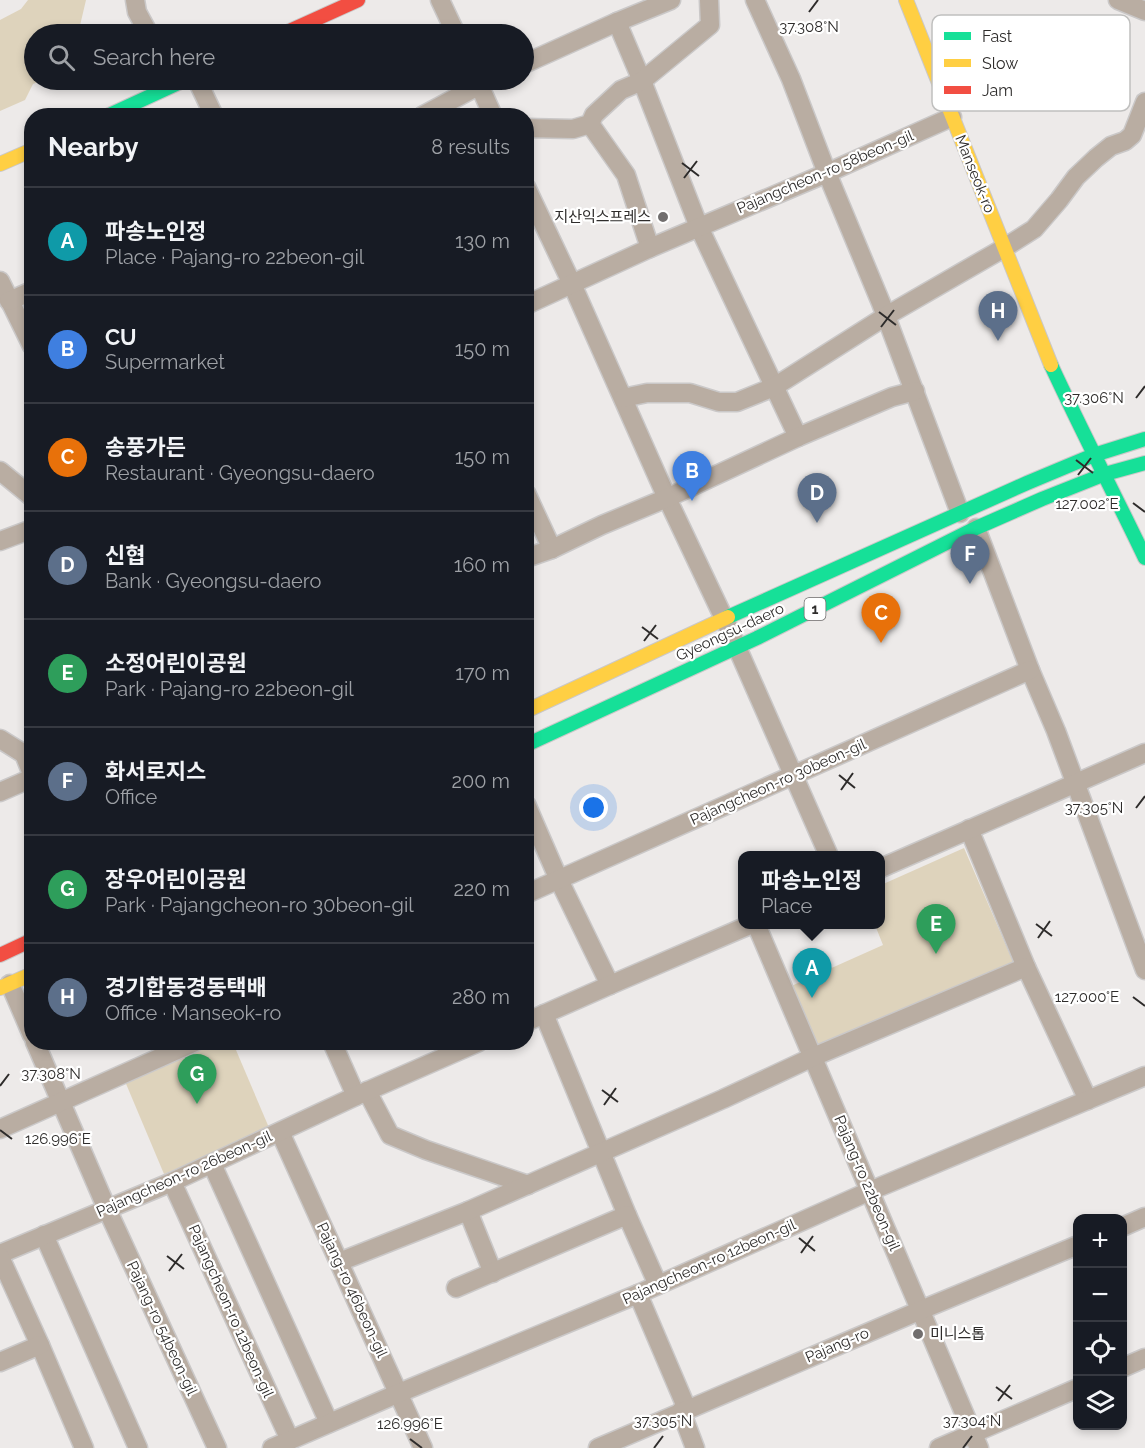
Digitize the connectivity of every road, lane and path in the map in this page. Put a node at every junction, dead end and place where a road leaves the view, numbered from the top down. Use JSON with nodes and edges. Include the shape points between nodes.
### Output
{"nodes":[{"id":1,"x":135,"y":0,"type":"edge"},
{"id":2,"x":358,"y":0,"type":"edge"},
{"id":3,"x":440,"y":0,"type":"edge"},
{"id":4,"x":671,"y":0,"type":"edge"},
{"id":5,"x":709,"y":0,"type":"edge"},
{"id":6,"x":755,"y":0,"type":"edge"},
{"id":7,"x":906,"y":0,"type":"edge"},
{"id":8,"x":1119,"y":0,"type":"edge"},
{"id":9,"x":1145,"y":11,"type":"edge"},
{"id":10,"x":617,"y":22,"type":"junction"},
{"id":11,"x":144,"y":24,"type":"edge"},
{"id":12,"x":305,"y":24,"type":"edge"},
{"id":13,"x":451,"y":24,"type":"edge"},
{"id":14,"x":534,"y":59,"type":"edge"},
{"id":15,"x":932,"y":66,"type":"edge"},
{"id":16,"x":642,"y":81,"type":"junction"},
{"id":17,"x":165,"y":90,"type":"edge"},
{"id":18,"x":194,"y":90,"type":"edge"},
{"id":19,"x":466,"y":90,"type":"edge"},
{"id":20,"x":484,"y":90,"type":"edge"},
{"id":21,"x":1145,"y":102,"type":"edge"},
{"id":22,"x":125,"y":108,"type":"edge"},
{"id":23,"x":208,"y":108,"type":"edge"},
{"id":24,"x":435,"y":108,"type":"edge"},
{"id":25,"x":490,"y":108,"type":"edge"},
{"id":26,"x":950,"y":111,"type":"edge"},
{"id":27,"x":952,"y":117,"type":"junction"},
{"id":28,"x":590,"y":124,"type":"junction"},
{"id":29,"x":534,"y":128,"type":"edge"},
{"id":30,"x":24,"y":154,"type":"edge"},
{"id":31,"x":0,"y":164,"type":"edge"},
{"id":32,"x":827,"y":173,"type":"junction"},
{"id":33,"x":534,"y":204,"type":"edge"},
{"id":34,"x":699,"y":227,"type":"junction"},
{"id":35,"x":650,"y":248,"type":"junction"},
{"id":36,"x":1004,"y":248,"type":"junction"},
{"id":37,"x":0,"y":281,"type":"edge"},
{"id":38,"x":572,"y":285,"type":"junction"},
{"id":39,"x":24,"y":294,"type":"edge"},
{"id":40,"x":9,"y":300,"type":"junction"},
{"id":41,"x":534,"y":302,"type":"edge"},
{"id":42,"x":886,"y":316,"type":"junction"},
{"id":43,"x":24,"y":330,"type":"edge"},
{"id":44,"x":774,"y":387,"type":"junction"},
{"id":45,"x":915,"y":391,"type":"junction"},
{"id":46,"x":623,"y":398,"type":"junction"},
{"id":47,"x":798,"y":437,"type":"junction"},
{"id":48,"x":1145,"y":439,"type":"edge"},
{"id":49,"x":1094,"y":455,"type":"junction"},
{"id":50,"x":1145,"y":462,"type":"edge"},
{"id":51,"x":0,"y":471,"type":"edge"},
{"id":52,"x":1105,"y":474,"type":"junction"},
{"id":53,"x":1022,"y":486,"type":"junction"},
{"id":54,"x":24,"y":490,"type":"edge"},
{"id":55,"x":667,"y":498,"type":"junction"},
{"id":56,"x":534,"y":510,"type":"edge"},
{"id":57,"x":960,"y":513,"type":"junction"},
{"id":58,"x":984,"y":525,"type":"junction"},
{"id":59,"x":24,"y":532,"type":"edge"},
{"id":60,"x":0,"y":541,"type":"edge"},
{"id":61,"x":552,"y":549,"type":"junction"},
{"id":62,"x":534,"y":555,"type":"edge"},
{"id":63,"x":1145,"y":558,"type":"edge"},
{"id":64,"x":726,"y":624,"type":"junction"},
{"id":65,"x":737,"y":647,"type":"junction"},
{"id":66,"x":1030,"y":670,"type":"junction"},
{"id":67,"x":534,"y":708,"type":"edge"},
{"id":68,"x":0,"y":739,"type":"edge"},
{"id":69,"x":534,"y":741,"type":"edge"},
{"id":70,"x":24,"y":750,"type":"edge"},
{"id":71,"x":1145,"y":753,"type":"edge"},
{"id":72,"x":793,"y":775,"type":"junction"},
{"id":73,"x":24,"y":782,"type":"edge"},
{"id":74,"x":1075,"y":783,"type":"junction"},
{"id":75,"x":0,"y":792,"type":"edge"},
{"id":76,"x":534,"y":822,"type":"edge"},
{"id":77,"x":969,"y":829,"type":"junction"},
{"id":78,"x":827,"y":851,"type":"edge"},
{"id":79,"x":885,"y":866,"type":"edge"},
{"id":80,"x":559,"y":880,"type":"junction"},
{"id":81,"x":534,"y":891,"type":"edge"},
{"id":82,"x":742,"y":929,"type":"edge"},
{"id":83,"x":756,"y":929,"type":"edge"},
{"id":84,"x":24,"y":944,"type":"edge"},
{"id":85,"x":0,"y":955,"type":"edge"},
{"id":86,"x":1026,"y":967,"type":"junction"},
{"id":87,"x":1145,"y":970,"type":"edge"},
{"id":88,"x":24,"y":978,"type":"edge"},
{"id":89,"x":610,"y":985,"type":"junction"},
{"id":90,"x":5,"y":986,"type":"edge"},
{"id":91,"x":544,"y":1014,"type":"junction"},
{"id":92,"x":534,"y":1018,"type":"edge"},
{"id":93,"x":24,"y":1020,"type":"edge"},
{"id":94,"x":38,"y":1050,"type":"edge"},
{"id":95,"x":177,"y":1050,"type":"edge"},
{"id":96,"x":337,"y":1050,"type":"edge"},
{"id":97,"x":461,"y":1050,"type":"edge"},
{"id":98,"x":813,"y":1057,"type":"junction"},
{"id":99,"x":1145,"y":1076,"type":"edge"},
{"id":100,"x":362,"y":1094,"type":"junction"},
{"id":101,"x":1088,"y":1100,"type":"junction"},
{"id":102,"x":60,"y":1103,"type":"junction"},
{"id":103,"x":0,"y":1130,"type":"edge"},
{"id":104,"x":280,"y":1132,"type":"junction"},
{"id":105,"x":602,"y":1152,"type":"junction"},
{"id":106,"x":212,"y":1164,"type":"junction"},
{"id":107,"x":172,"y":1182,"type":"junction"},
{"id":108,"x":528,"y":1185,"type":"junction"},
{"id":109,"x":870,"y":1191,"type":"junction"},
{"id":110,"x":107,"y":1209,"type":"junction"},
{"id":111,"x":468,"y":1211,"type":"junction"},
{"id":112,"x":627,"y":1215,"type":"junction"},
{"id":113,"x":1145,"y":1217,"type":"edge"},
{"id":114,"x":1127,"y":1225,"type":"edge"},
{"id":115,"x":44,"y":1234,"type":"junction"},
{"id":116,"x":1073,"y":1247,"type":"edge"},
{"id":117,"x":0,"y":1255,"type":"edge"},
{"id":118,"x":339,"y":1262,"type":"junction"},
{"id":119,"x":493,"y":1273,"type":"junction"},
{"id":120,"x":658,"y":1286,"type":"junction"},
{"id":121,"x":456,"y":1288,"type":"dead end"},
{"id":122,"x":638,"y":1294,"type":"junction"},
{"id":123,"x":921,"y":1310,"type":"junction"},
{"id":124,"x":40,"y":1345,"type":"junction"},
{"id":125,"x":1145,"y":1358,"type":"edge"},
{"id":126,"x":0,"y":1362,"type":"edge"},
{"id":127,"x":1127,"y":1366,"type":"edge"},
{"id":128,"x":1073,"y":1390,"type":"edge"},
{"id":129,"x":399,"y":1393,"type":"junction"},
{"id":130,"x":684,"y":1410,"type":"junction"},
{"id":131,"x":329,"y":1423,"type":"junction"},
{"id":132,"x":290,"y":1440,"type":"junction"},
{"id":133,"x":976,"y":1441,"type":"edge"},
{"id":134,"x":84,"y":1448,"type":"edge"},
{"id":135,"x":138,"y":1448,"type":"edge"},
{"id":136,"x":217,"y":1448,"type":"edge"},
{"id":137,"x":272,"y":1448,"type":"edge"},
{"id":138,"x":423,"y":1448,"type":"edge"},
{"id":139,"x":598,"y":1448,"type":"edge"},
{"id":140,"x":695,"y":1448,"type":"edge"},
{"id":141,"x":939,"y":1448,"type":"edge"}],
"edges":[{"from":1,"to":11,"type":"street"},
{"from":2,"to":12,"type":"main road"},
{"from":3,"to":13,"type":"street"},
{"from":4,"to":10,"type":"street"},
{"from":5,"to":16,"type":"street","via":[[710,25]]},
{"from":6,"to":32,"type":"street"},
{"from":7,"to":15,"type":"main road","name":"Manseok-ro"},
{"from":8,"to":9,"type":"street"},
{"from":10,"to":14,"type":"street"},
{"from":10,"to":16,"type":"street"},
{"from":16,"to":28,"type":"street","via":[[621,90],[594,115]]},
{"from":16,"to":34,"type":"street"},
{"from":17,"to":22,"type":"main road"},
{"from":18,"to":23,"type":"street"},
{"from":19,"to":24,"type":"street"},
{"from":20,"to":25,"type":"street"},
{"from":21,"to":36,"type":"street","via":[[1132,135],[1096,158],[1034,229]]},
{"from":26,"to":27,"type":"main road","name":"Manseok-ro"},
{"from":27,"to":32,"type":"street","name":"Pajangcheon-ro 58beon-gil"},
{"from":27,"to":36,"type":"main road","name":"Manseok-ro"},
{"from":28,"to":29,"type":"street","via":[[573,129]]},
{"from":28,"to":35,"type":"street","via":[[626,174]]},
{"from":30,"to":31,"type":"main road"},
{"from":32,"to":34,"type":"street","name":"Pajangcheon-ro 58beon-gil"},
{"from":32,"to":42,"type":"street"},
{"from":33,"to":38,"type":"street"},
{"from":34,"to":35,"type":"street","name":"Pajangcheon-ro 58beon-gil"},
{"from":34,"to":44,"type":"street"},
{"from":35,"to":38,"type":"street","name":"Pajangcheon-ro 58beon-gil"},
{"from":36,"to":42,"type":"street"},
{"from":36,"to":49,"type":"main road","name":"Manseok-ro","via":[[1050,363]]},
{"from":37,"to":40,"type":"street"},
{"from":38,"to":41,"type":"street","name":"Pajangcheon-ro 58beon-gil"},
{"from":38,"to":46,"type":"street"},
{"from":39,"to":40,"type":"street"},
{"from":40,"to":43,"type":"street"},
{"from":42,"to":44,"type":"street"},
{"from":42,"to":45,"type":"street"},
{"from":44,"to":46,"type":"street","via":[[737,402],[719,402],[690,393],[647,393]]},
{"from":44,"to":47,"type":"street"},
{"from":45,"to":47,"type":"street"},
{"from":45,"to":57,"type":"street"},
{"from":46,"to":55,"type":"street"},
{"from":47,"to":55,"type":"street"},
{"from":48,"to":49,"type":"main road","name":"Gyeongsu-daero","number":"1"},
{"from":49,"to":52,"type":"main road","name":"Manseok-ro"},
{"from":49,"to":53,"type":"main road","name":"Gyeongsu-daero","number":"1"},
{"from":50,"to":52,"type":"main road","name":"Gyeongsu-daero","number":"1"},
{"from":51,"to":54,"type":"street"},
{"from":52,"to":58,"type":"main road","name":"Gyeongsu-daero","number":"1"},
{"from":52,"to":63,"type":"main road","name":"Manseok-ro"},
{"from":53,"to":57,"type":"main road","name":"Gyeongsu-daero","number":"1"},
{"from":53,"to":58,"type":"main road","via":[[1023,493]]},
{"from":55,"to":61,"type":"street"},
{"from":55,"to":64,"type":"street"},
{"from":56,"to":61,"type":"street"},
{"from":57,"to":64,"type":"main road","name":"Gyeongsu-daero","number":"1"},
{"from":58,"to":65,"type":"main road","name":"Gyeongsu-daero","number":"1"},
{"from":58,"to":66,"type":"street"},
{"from":59,"to":60,"type":"street"},
{"from":61,"to":62,"type":"street"},
{"from":64,"to":65,"type":"street"},
{"from":64,"to":67,"type":"main road","name":"Gyeongsu-daero","number":"1"},
{"from":65,"to":69,"type":"main road","name":"Gyeongsu-daero","number":"1"},
{"from":65,"to":72,"type":"street"},
{"from":66,"to":72,"type":"street","name":"Pajangcheon-ro 30beon-gil"},
{"from":66,"to":74,"type":"street"},
{"from":68,"to":70,"type":"street"},
{"from":71,"to":74,"type":"street"},
{"from":72,"to":78,"type":"street"},
{"from":72,"to":80,"type":"street","name":"Pajangcheon-ro 30beon-gil"},
{"from":73,"to":75,"type":"street"},
{"from":74,"to":77,"type":"street"},
{"from":74,"to":87,"type":"street"},
{"from":76,"to":80,"type":"street"},
{"from":77,"to":79,"type":"street"},
{"from":77,"to":86,"type":"street"},
{"from":80,"to":81,"type":"street","name":"Pajangcheon-ro 30beon-gil"},
{"from":80,"to":89,"type":"street"},
{"from":82,"to":89,"type":"street"},
{"from":83,"to":98,"type":"street","name":"Pajang-ro 22beon-gil"},
{"from":84,"to":85,"type":"main road"},
{"from":86,"to":98,"type":"street"},
{"from":86,"to":101,"type":"street"},
{"from":88,"to":90,"type":"main road"},
{"from":89,"to":91,"type":"street"},
{"from":90,"to":93,"type":"street"},
{"from":91,"to":92,"type":"street"},
{"from":91,"to":105,"type":"street"},
{"from":94,"to":102,"type":"street","name":"Pajang-ro 54beon-gil"},
{"from":95,"to":102,"type":"street"},
{"from":96,"to":100,"type":"street"},
{"from":97,"to":100,"type":"street","name":"Pajangcheon-ro 26beon-gil"},
{"from":98,"to":105,"type":"street"},
{"from":98,"to":109,"type":"street","name":"Pajang-ro 22beon-gil"},
{"from":99,"to":101,"type":"street","name":"Pajangcheon-ro 12beon-gil"},
{"from":100,"to":104,"type":"street","name":"Pajangcheon-ro 26beon-gil"},
{"from":100,"to":108,"type":"street","via":[[390,1135]]},
{"from":101,"to":109,"type":"street","name":"Pajangcheon-ro 12beon-gil"},
{"from":102,"to":103,"type":"street"},
{"from":102,"to":110,"type":"street","name":"Pajang-ro 54beon-gil"},
{"from":104,"to":106,"type":"street","name":"Pajangcheon-ro 26beon-gil"},
{"from":104,"to":118,"type":"street","name":"Pajang-ro 46beon-gil"},
{"from":105,"to":108,"type":"street"},
{"from":105,"to":112,"type":"street"},
{"from":106,"to":107,"type":"street","name":"Pajangcheon-ro 26beon-gil"},
{"from":106,"to":131,"type":"street"},
{"from":107,"to":110,"type":"street","name":"Pajangcheon-ro 26beon-gil"},
{"from":107,"to":132,"type":"street","name":"Pajangcheon-ro 12beon-gil"},
{"from":108,"to":111,"type":"street"},
{"from":109,"to":120,"type":"street","name":"Pajangcheon-ro 12beon-gil"},
{"from":109,"to":123,"type":"street","name":"Pajang-ro 22beon-gil"},
{"from":110,"to":115,"type":"street","name":"Pajangcheon-ro 26beon-gil"},
{"from":110,"to":136,"type":"street","name":"Pajang-ro 54beon-gil"},
{"from":111,"to":118,"type":"street"},
{"from":111,"to":119,"type":"street"},
{"from":112,"to":119,"type":"street"},
{"from":112,"to":120,"type":"street"},
{"from":113,"to":114,"type":"street"},
{"from":115,"to":117,"type":"street","name":"Pajangcheon-ro 26beon-gil"},
{"from":115,"to":135,"type":"street"},
{"from":116,"to":123,"type":"street","name":"Pajang-ro"},
{"from":117,"to":124,"type":"street"},
{"from":118,"to":129,"type":"street","name":"Pajang-ro 46beon-gil"},
{"from":119,"to":121,"type":"street"},
{"from":120,"to":122,"type":"street","name":"Pajangcheon-ro 12beon-gil"},
{"from":122,"to":129,"type":"street","name":"Pajangcheon-ro 12beon-gil"},
{"from":122,"to":130,"type":"street"},
{"from":123,"to":130,"type":"street","name":"Pajang-ro"},
{"from":123,"to":133,"type":"street","name":"Pajang-ro 22beon-gil"},
{"from":124,"to":126,"type":"street"},
{"from":124,"to":134,"type":"street"},
{"from":125,"to":127,"type":"street"},
{"from":128,"to":133,"type":"street"},
{"from":129,"to":131,"type":"street","name":"Pajangcheon-ro 12beon-gil"},
{"from":129,"to":138,"type":"street","name":"Pajang-ro 46beon-gil"},
{"from":130,"to":139,"type":"street","name":"Pajang-ro"},
{"from":130,"to":140,"type":"street"},
{"from":131,"to":132,"type":"street","name":"Pajangcheon-ro 12beon-gil"},
{"from":132,"to":137,"type":"street","name":"Pajangcheon-ro 12beon-gil"},
{"from":133,"to":141,"type":"street"}]}
